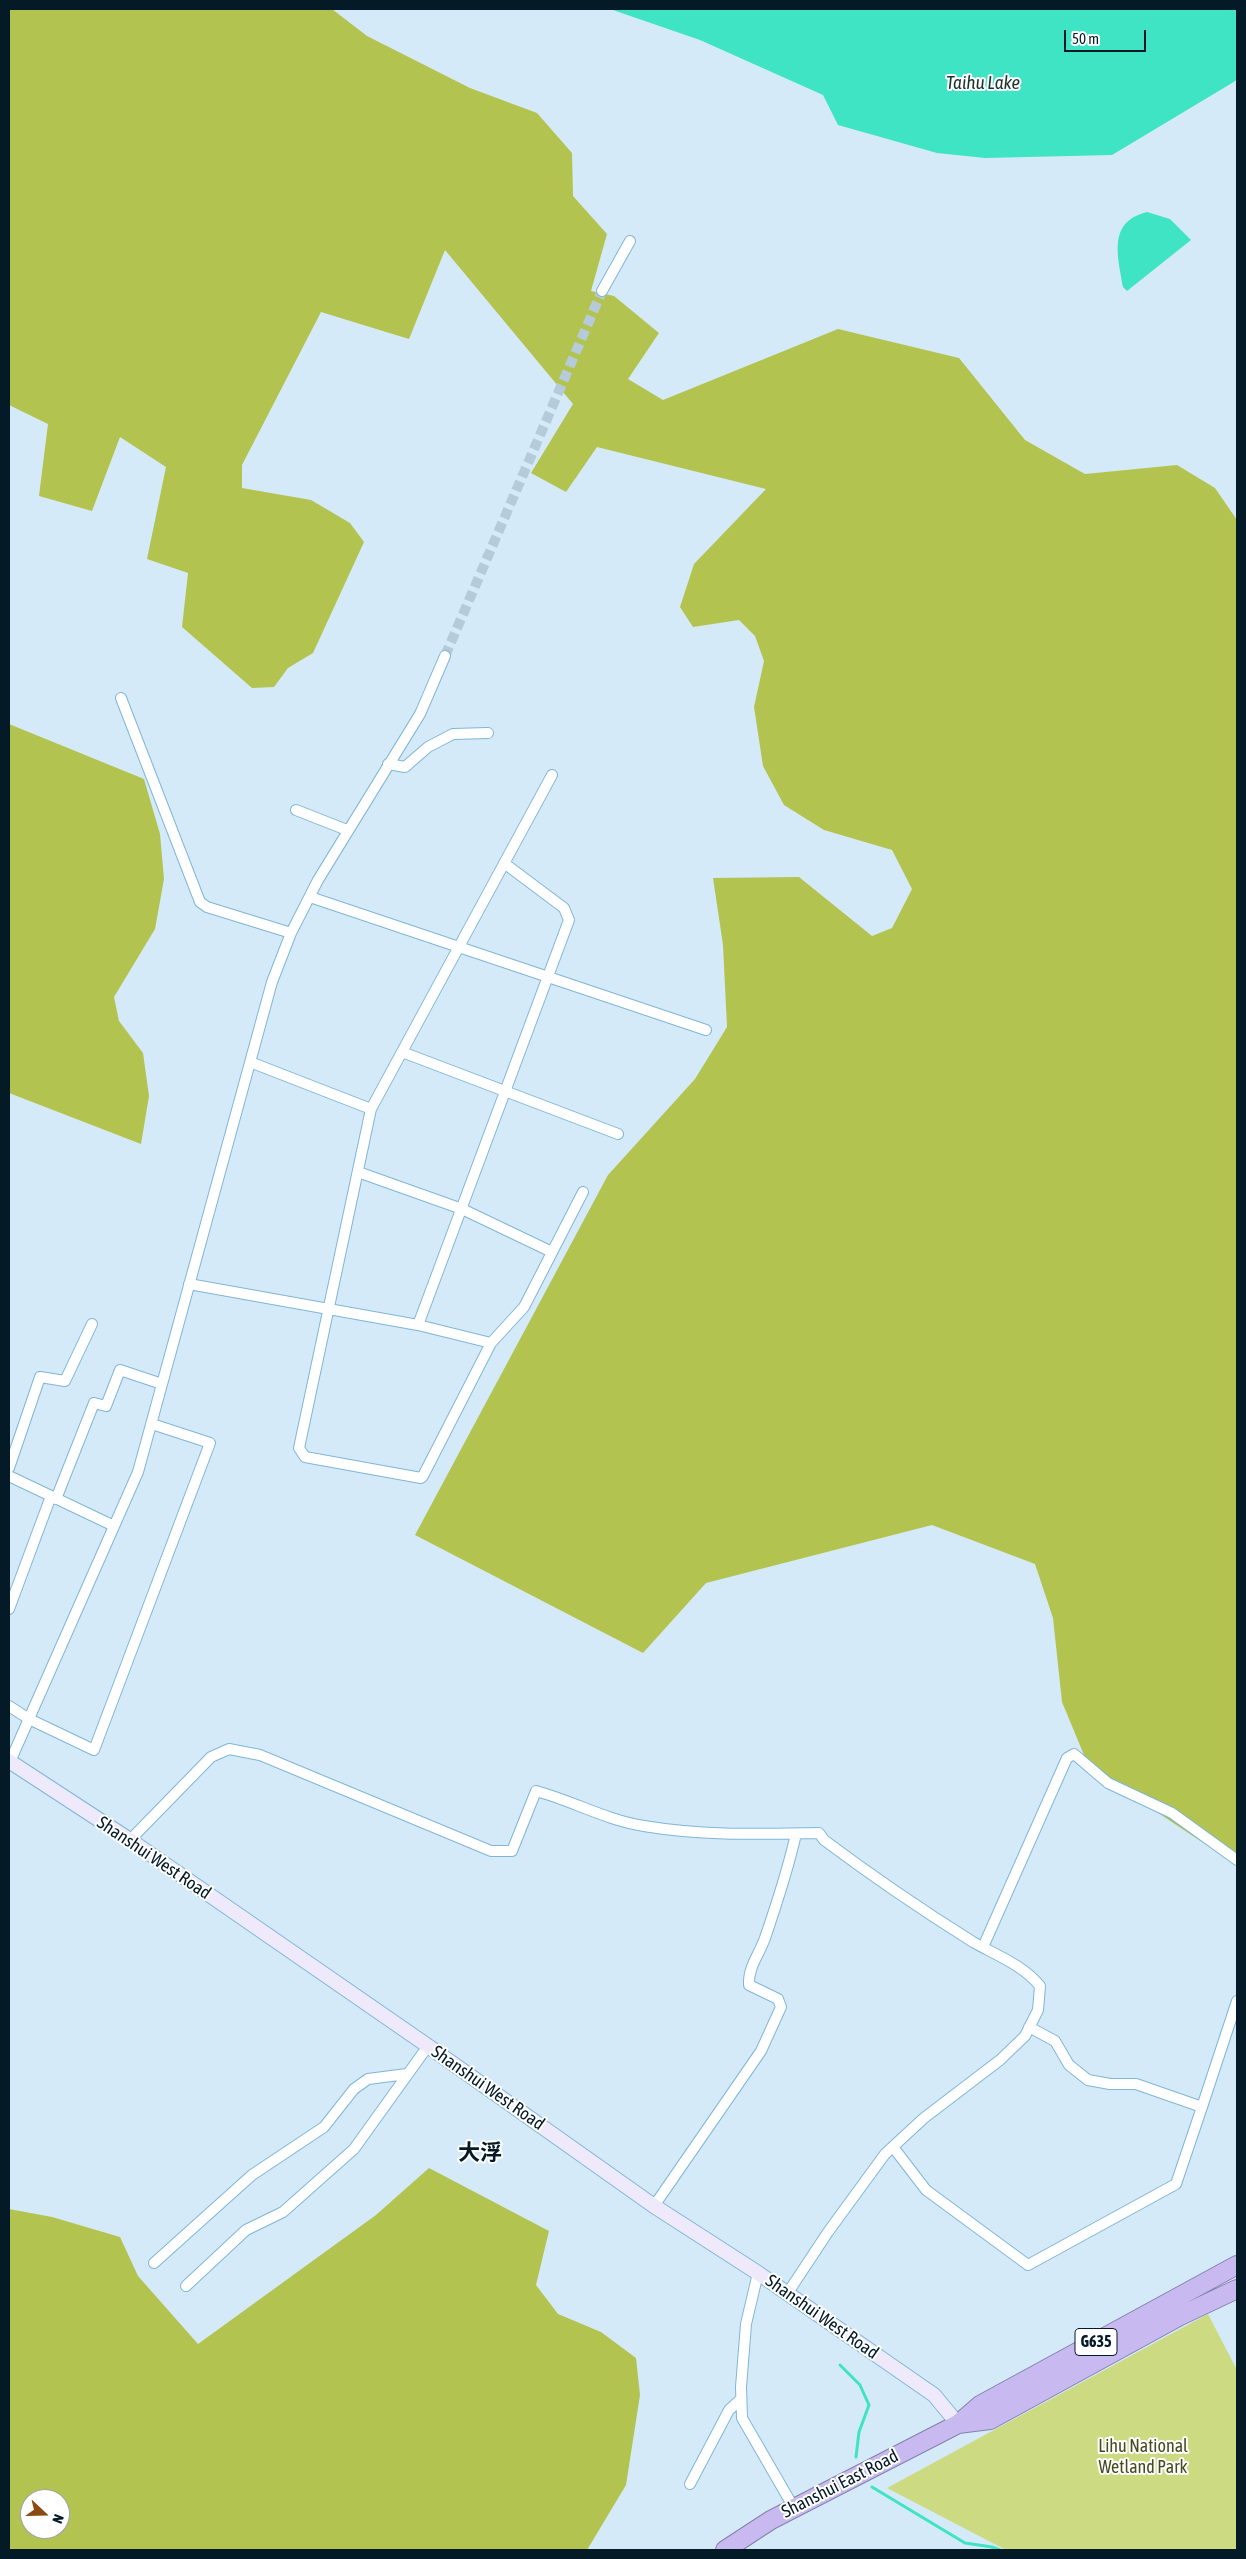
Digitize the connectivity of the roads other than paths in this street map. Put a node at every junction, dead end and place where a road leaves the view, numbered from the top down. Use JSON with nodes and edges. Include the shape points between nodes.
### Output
{"nodes":[{"id":1,"x":630,"y":241,"type":"dead end"},
{"id":2,"x":602,"y":291,"type":"tunnel mouth"},
{"id":3,"x":445,"y":656,"type":"tunnel mouth"},
{"id":4,"x":121,"y":698,"type":"dead end"},
{"id":5,"x":488,"y":733,"type":"dead end"},
{"id":6,"x":388,"y":764,"type":"junction"},
{"id":7,"x":552,"y":775,"type":"dead end"},
{"id":8,"x":296,"y":810,"type":"dead end"},
{"id":9,"x":347,"y":830,"type":"junction"},
{"id":10,"x":504,"y":863,"type":"junction"},
{"id":11,"x":310,"y":897,"type":"junction"},
{"id":12,"x":291,"y":934,"type":"junction"},
{"id":13,"x":459,"y":948,"type":"junction"},
{"id":14,"x":548,"y":977,"type":"junction"},
{"id":15,"x":706,"y":1030,"type":"dead end"},
{"id":16,"x":402,"y":1052,"type":"junction"},
{"id":17,"x":250,"y":1062,"type":"junction"},
{"id":18,"x":505,"y":1090,"type":"junction"},
{"id":19,"x":371,"y":1109,"type":"junction"},
{"id":20,"x":618,"y":1134,"type":"dead end"},
{"id":21,"x":358,"y":1172,"type":"junction"},
{"id":22,"x":583,"y":1192,"type":"dead end"},
{"id":23,"x":462,"y":1209,"type":"junction"},
{"id":24,"x":552,"y":1252,"type":"junction"},
{"id":25,"x":189,"y":1284,"type":"junction"},
{"id":26,"x":329,"y":1310,"type":"junction"},
{"id":27,"x":92,"y":1324,"type":"dead end"},
{"id":28,"x":418,"y":1325,"type":"junction"},
{"id":29,"x":491,"y":1343,"type":"junction"},
{"id":30,"x":162,"y":1384,"type":"junction"},
{"id":31,"x":152,"y":1424,"type":"junction"},
{"id":32,"x":9,"y":1468,"type":"edge"},
{"id":33,"x":9,"y":1476,"type":"edge"},
{"id":34,"x":53,"y":1497,"type":"junction"},
{"id":35,"x":114,"y":1526,"type":"junction"},
{"id":36,"x":9,"y":1609,"type":"edge"},
{"id":37,"x":9,"y":1706,"type":"edge"},
{"id":38,"x":29,"y":1719,"type":"junction"},
{"id":39,"x":9,"y":1762,"type":"edge"},
{"id":40,"x":796,"y":1834,"type":"junction"},
{"id":41,"x":130,"y":1840,"type":"junction"},
{"id":42,"x":1237,"y":1860,"type":"edge"},
{"id":43,"x":983,"y":1947,"type":"junction"},
{"id":44,"x":1237,"y":2001,"type":"edge"},
{"id":45,"x":1030,"y":2027,"type":"junction"},
{"id":46,"x":428,"y":2046,"type":"junction"},
{"id":47,"x":407,"y":2074,"type":"junction"},
{"id":48,"x":1202,"y":2107,"type":"junction"},
{"id":49,"x":893,"y":2147,"type":"junction"},
{"id":50,"x":654,"y":2206,"type":"junction"},
{"id":51,"x":154,"y":2263,"type":"dead end"},
{"id":52,"x":1237,"y":2265,"type":"edge"},
{"id":53,"x":758,"y":2273,"type":"junction"},
{"id":54,"x":186,"y":2286,"type":"dead end"},
{"id":55,"x":1237,"y":2289,"type":"edge"},
{"id":56,"x":787,"y":2294,"type":"junction"},
{"id":57,"x":741,"y":2399,"type":"junction"},
{"id":58,"x":958,"y":2424,"type":"junction"},
{"id":59,"x":690,"y":2484,"type":"dead end"},
{"id":60,"x":794,"y":2508,"type":"junction"},
{"id":61,"x":725,"y":2550,"type":"edge"}],
"edges":[{"from":1,"to":2,"type":"street"},
{"from":3,"to":6,"type":"street","via":[[420,714]]},
{"from":4,"to":12,"type":"street","via":[[200,902]]},
{"from":5,"to":6,"type":"street","via":[[453,734],[428,747],[405,767]]},
{"from":6,"to":9,"type":"street"},
{"from":7,"to":10,"type":"street"},
{"from":8,"to":9,"type":"street"},
{"from":9,"to":11,"type":"street"},
{"from":10,"to":13,"type":"street"},
{"from":10,"to":14,"type":"street","via":[[564,908],[569,920]]},
{"from":11,"to":12,"type":"street"},
{"from":11,"to":13,"type":"street"},
{"from":12,"to":17,"type":"street","via":[[272,982]]},
{"from":13,"to":14,"type":"street"},
{"from":13,"to":16,"type":"street"},
{"from":14,"to":15,"type":"street"},
{"from":14,"to":18,"type":"street"},
{"from":16,"to":18,"type":"street"},
{"from":16,"to":19,"type":"street"},
{"from":17,"to":19,"type":"street"},
{"from":17,"to":25,"type":"street"},
{"from":18,"to":20,"type":"street"},
{"from":18,"to":23,"type":"street"},
{"from":19,"to":21,"type":"street"},
{"from":21,"to":23,"type":"street"},
{"from":21,"to":26,"type":"street"},
{"from":22,"to":24,"type":"street"},
{"from":23,"to":24,"type":"street"},
{"from":23,"to":28,"type":"street"},
{"from":24,"to":29,"type":"street","via":[[524,1307]]},
{"from":25,"to":26,"type":"street"},
{"from":25,"to":30,"type":"street"},
{"from":26,"to":28,"type":"street"},
{"from":26,"to":29,"type":"street","via":[[299,1448],[305,1457],[421,1478]]},
{"from":27,"to":32,"type":"street","via":[[64,1381],[40,1377]]},
{"from":28,"to":29,"type":"street"},
{"from":30,"to":31,"type":"street"},
{"from":30,"to":34,"type":"street","via":[[120,1370],[106,1406],[94,1403]]},
{"from":31,"to":35,"type":"street","via":[[138,1472]]},
{"from":31,"to":38,"type":"street","via":[[210,1443],[94,1750]]},
{"from":33,"to":34,"type":"street"},
{"from":34,"to":35,"type":"street"},
{"from":34,"to":36,"type":"street"},
{"from":35,"to":38,"type":"street"},
{"from":37,"to":38,"type":"street"},
{"from":38,"to":39,"type":"street"},
{"from":39,"to":41,"type":"street","name":"Shanshui West Road"},
{"from":40,"to":41,"type":"street","via":[[717,1835],[643,1826],[601,1815],[536,1791],[512,1851],[491,1851],[260,1756],[229,1749],[211,1757]]},
{"from":40,"to":43,"type":"street","via":[[819,1833],[869,1874]]},
{"from":40,"to":50,"type":"street","via":[[787,1875],[762,1946],[748,1972],[749,1985],[778,1999],[781,2006],[761,2051]]},
{"from":41,"to":46,"type":"street","name":"Shanshui West Road"},
{"from":42,"to":43,"type":"street","via":[[1172,1813],[1108,1783],[1074,1754],[1067,1758]]},
{"from":43,"to":45,"type":"street","via":[[1031,1974],[1040,1986],[1038,2010]]},
{"from":44,"to":48,"type":"street"},
{"from":45,"to":48,"type":"street","via":[[1055,2041],[1069,2065],[1088,2080],[1136,2084]]},
{"from":45,"to":49,"type":"street","via":[[1000,2060],[924,2118]]},
{"from":46,"to":47,"type":"street"},
{"from":46,"to":50,"type":"street","name":"Shanshui West Road"},
{"from":47,"to":51,"type":"street","via":[[368,2079],[354,2088],[324,2127],[252,2175]]},
{"from":47,"to":54,"type":"street","via":[[354,2149],[283,2212],[246,2230]]},
{"from":48,"to":49,"type":"street","via":[[1176,2184],[1028,2265],[926,2190]]},
{"from":49,"to":56,"type":"street","via":[[828,2232]]},
{"from":50,"to":53,"type":"street","name":"Shanshui West Road"},
{"from":52,"to":58,"type":"highway","name":"Shanshui East Road","number":"G635","via":[[980,2405]]},
{"from":53,"to":56,"type":"street","name":"Shanshui West Road"},
{"from":53,"to":57,"type":"street","via":[[746,2324]]},
{"from":55,"to":58,"type":"highway","name":"Shanshui East Road","number":"G635","via":[[1180,2316],[990,2420]]},
{"from":56,"to":58,"type":"street","name":"Shanshui West Road","via":[[934,2395]]},
{"from":57,"to":59,"type":"street","via":[[729,2410]]},
{"from":57,"to":60,"type":"street","via":[[742,2418]]},
{"from":58,"to":60,"type":"highway","name":"Shanshui East Road"},
{"from":60,"to":61,"type":"highway","name":"Shanshui East Road"}]}
